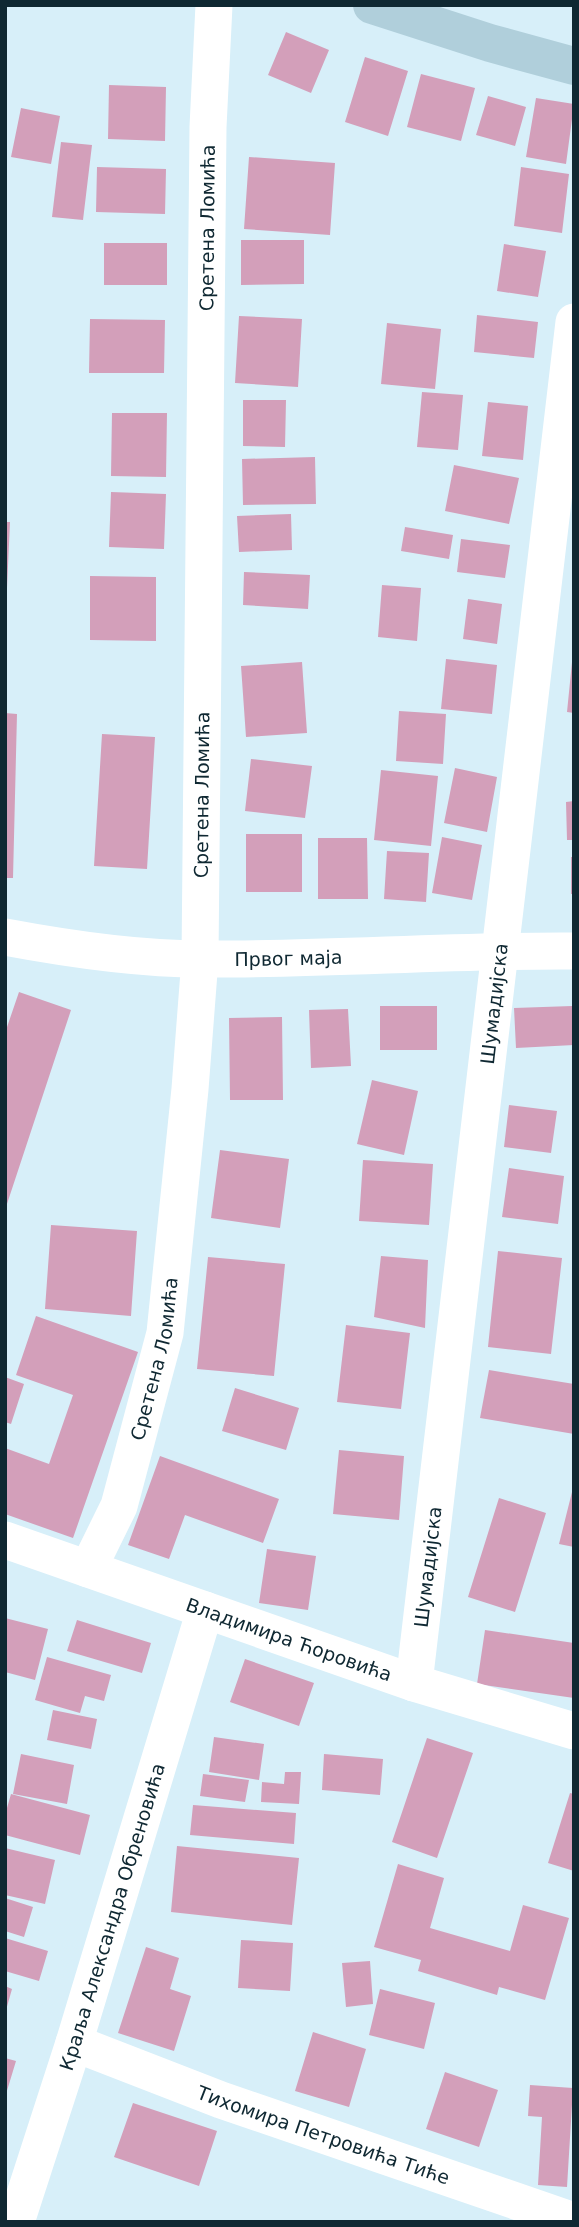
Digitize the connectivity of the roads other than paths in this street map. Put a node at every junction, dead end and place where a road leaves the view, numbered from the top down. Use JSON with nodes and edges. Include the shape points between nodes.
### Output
{"nodes":[{"id":1,"x":214,"y":5,"type":"edge"},
{"id":2,"x":372,"y":5,"type":"edge"},
{"id":3,"x":574,"y":66,"type":"edge"},
{"id":4,"x":574,"y":322,"type":"edge"},
{"id":5,"x":5,"y":937,"type":"edge"},
{"id":6,"x":500,"y":950,"type":"junction"},
{"id":7,"x":574,"y":951,"type":"edge"},
{"id":8,"x":200,"y":960,"type":"junction"},
{"id":9,"x":5,"y":1540,"type":"edge"},
{"id":10,"x":88,"y":1569,"type":"junction"},
{"id":11,"x":205,"y":1611,"type":"junction"},
{"id":12,"x":414,"y":1683,"type":"junction"},
{"id":13,"x":574,"y":1731,"type":"edge"},
{"id":14,"x":74,"y":2043,"type":"junction"},
{"id":15,"x":574,"y":2221,"type":"edge"},
{"id":16,"x":16,"y":2222,"type":"edge"}],
"edges":[{"from":1,"to":8,"type":"street","name":"Сретена Ломића","via":[[208,127]]},
{"from":2,"to":3,"type":"main road"},
{"from":4,"to":6,"type":"street","name":"Шумадијска"},
{"from":5,"to":8,"type":"street","name":"Првог маја","via":[[123,955]]},
{"from":6,"to":7,"type":"street","name":"Првог маја"},
{"from":6,"to":8,"type":"street","name":"Првог маја"},
{"from":6,"to":12,"type":"street","name":"Шумадијска"},
{"from":8,"to":10,"type":"street","name":"Сретена Ломића","via":[[165,1334],[119,1506]]},
{"from":9,"to":10,"type":"street","name":"Владимира Ћоровића"},
{"from":10,"to":11,"type":"street","name":"Владимира Ћоровића"},
{"from":11,"to":12,"type":"street","name":"Владимира Ћоровића"},
{"from":11,"to":14,"type":"street","name":"Краља Александра Обреновића"},
{"from":12,"to":13,"type":"street","name":"Владимира Ћоровића"},
{"from":14,"to":15,"type":"street","name":"Тихомира Петровића Тиће","via":[[220,2100]]},
{"from":14,"to":16,"type":"street","name":"Краља Александра Обреновића"}]}
